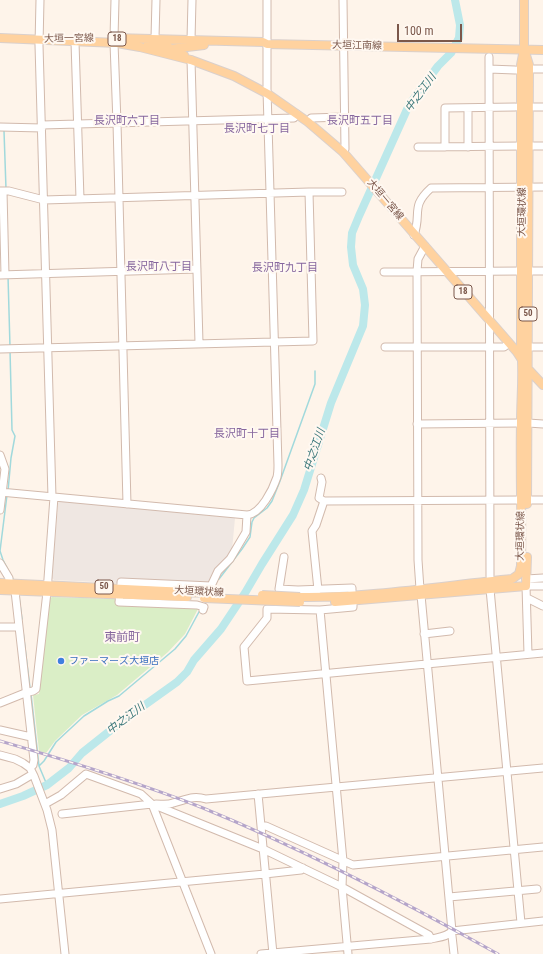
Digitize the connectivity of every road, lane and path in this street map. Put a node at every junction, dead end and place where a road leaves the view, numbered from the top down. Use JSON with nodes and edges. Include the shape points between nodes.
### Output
{"nodes":[{"id":1,"x":40,"y":0,"type":"edge"},
{"id":2,"x":115,"y":0,"type":"edge"},
{"id":3,"x":156,"y":0,"type":"edge"},
{"id":4,"x":192,"y":0,"type":"edge"},
{"id":5,"x":268,"y":0,"type":"edge"},
{"id":6,"x":343,"y":0,"type":"edge"},
{"id":7,"x":524,"y":0,"type":"edge"},
{"id":8,"x":0,"y":38,"type":"edge"},
{"id":9,"x":155,"y":38,"type":"junction"},
{"id":10,"x":40,"y":39,"type":"junction"},
{"id":11,"x":191,"y":40,"type":"junction"},
{"id":12,"x":114,"y":41,"type":"junction"},
{"id":13,"x":76,"y":42,"type":"junction"},
{"id":14,"x":267,"y":44,"type":"junction"},
{"id":15,"x":343,"y":45,"type":"junction"},
{"id":16,"x":173,"y":49,"type":"junction"},
{"id":17,"x":524,"y":49,"type":"junction"},
{"id":18,"x":150,"y":50,"type":"junction"},
{"id":19,"x":543,"y":50,"type":"edge"},
{"id":20,"x":489,"y":57,"type":"dead end"},
{"id":21,"x":191,"y":60,"type":"junction"},
{"id":22,"x":489,"y":69,"type":"junction"},
{"id":23,"x":534,"y":69,"type":"dead end"},
{"id":24,"x":543,"y":69,"type":"edge"},
{"id":25,"x":515,"y":70,"type":"dead end"},
{"id":26,"x":268,"y":94,"type":"junction"},
{"id":27,"x":515,"y":107,"type":"dead end"},
{"id":28,"x":534,"y":107,"type":"dead end"},
{"id":29,"x":543,"y":107,"type":"edge"},
{"id":30,"x":468,"y":108,"type":"junction"},
{"id":31,"x":489,"y":108,"type":"junction"},
{"id":32,"x":298,"y":114,"type":"junction"},
{"id":33,"x":344,"y":117,"type":"junction"},
{"id":34,"x":268,"y":119,"type":"junction"},
{"id":35,"x":193,"y":121,"type":"junction"},
{"id":36,"x":308,"y":122,"type":"junction"},
{"id":37,"x":117,"y":123,"type":"junction"},
{"id":38,"x":78,"y":124,"type":"junction"},
{"id":39,"x":42,"y":126,"type":"junction"},
{"id":40,"x":0,"y":127,"type":"edge"},
{"id":41,"x":490,"y":146,"type":"junction"},
{"id":42,"x":525,"y":146,"type":"junction"},
{"id":43,"x":543,"y":146,"type":"edge"},
{"id":44,"x":418,"y":147,"type":"dead end"},
{"id":45,"x":445,"y":147,"type":"junction"},
{"id":46,"x":468,"y":147,"type":"junction"},
{"id":47,"x":343,"y":152,"type":"junction"},
{"id":48,"x":525,"y":187,"type":"junction"},
{"id":49,"x":543,"y":187,"type":"edge"},
{"id":50,"x":489,"y":188,"type":"junction"},
{"id":51,"x":2,"y":191,"type":"edge"},
{"id":52,"x":309,"y":192,"type":"junction"},
{"id":53,"x":342,"y":192,"type":"dead end"},
{"id":54,"x":270,"y":193,"type":"junction"},
{"id":55,"x":195,"y":196,"type":"junction"},
{"id":56,"x":119,"y":198,"type":"junction"},
{"id":57,"x":80,"y":199,"type":"junction"},
{"id":58,"x":44,"y":200,"type":"junction"},
{"id":59,"x":414,"y":235,"type":"junction"},
{"id":60,"x":425,"y":246,"type":"junction"},
{"id":61,"x":197,"y":270,"type":"junction"},
{"id":62,"x":121,"y":271,"type":"junction"},
{"id":63,"x":417,"y":271,"type":"junction"},
{"id":64,"x":446,"y":271,"type":"junction"},
{"id":65,"x":525,"y":271,"type":"junction"},
{"id":66,"x":543,"y":271,"type":"edge"},
{"id":67,"x":384,"y":272,"type":"dead end"},
{"id":68,"x":490,"y":272,"type":"junction"},
{"id":69,"x":45,"y":274,"type":"junction"},
{"id":70,"x":3,"y":275,"type":"edge"},
{"id":71,"x":490,"y":322,"type":"junction"},
{"id":72,"x":275,"y":342,"type":"junction"},
{"id":73,"x":199,"y":343,"type":"junction"},
{"id":74,"x":509,"y":343,"type":"junction"},
{"id":75,"x":124,"y":345,"type":"junction"},
{"id":76,"x":527,"y":346,"type":"junction"},
{"id":77,"x":47,"y":347,"type":"junction"},
{"id":78,"x":490,"y":347,"type":"junction"},
{"id":79,"x":543,"y":347,"type":"edge"},
{"id":80,"x":385,"y":348,"type":"dead end"},
{"id":81,"x":417,"y":348,"type":"junction"},
{"id":82,"x":0,"y":349,"type":"edge"},
{"id":83,"x":523,"y":361,"type":"junction"},
{"id":84,"x":528,"y":369,"type":"junction"},
{"id":85,"x":543,"y":385,"type":"edge"},
{"id":86,"x":490,"y":423,"type":"junction"},
{"id":87,"x":524,"y":423,"type":"junction"},
{"id":88,"x":418,"y":424,"type":"junction"},
{"id":89,"x":543,"y":424,"type":"edge"},
{"id":90,"x":0,"y":456,"type":"edge"},
{"id":91,"x":321,"y":478,"type":"dead end"},
{"id":92,"x":1,"y":492,"type":"edge"},
{"id":93,"x":53,"y":497,"type":"junction"},
{"id":94,"x":418,"y":500,"type":"junction"},
{"id":95,"x":490,"y":500,"type":"junction"},
{"id":96,"x":525,"y":500,"type":"junction"},
{"id":97,"x":543,"y":500,"type":"edge"},
{"id":98,"x":324,"y":501,"type":"junction"},
{"id":99,"x":127,"y":504,"type":"junction"},
{"id":100,"x":0,"y":510,"type":"edge"},
{"id":101,"x":247,"y":515,"type":"junction"},
{"id":102,"x":284,"y":557,"type":"dead end"},
{"id":103,"x":0,"y":563,"type":"edge"},
{"id":104,"x":521,"y":566,"type":"junction"},
{"id":105,"x":490,"y":576,"type":"dead end"},
{"id":106,"x":543,"y":578,"type":"edge"},
{"id":107,"x":512,"y":579,"type":"junction"},
{"id":108,"x":526,"y":582,"type":"junction"},
{"id":109,"x":0,"y":583,"type":"edge"},
{"id":110,"x":9,"y":583,"type":"junction"},
{"id":111,"x":543,"y":586,"type":"edge"},
{"id":112,"x":47,"y":588,"type":"junction"},
{"id":113,"x":490,"y":589,"type":"junction"},
{"id":114,"x":0,"y":590,"type":"edge"},
{"id":115,"x":15,"y":590,"type":"junction"},
{"id":116,"x":318,"y":590,"type":"junction"},
{"id":117,"x":120,"y":591,"type":"junction"},
{"id":118,"x":208,"y":591,"type":"junction"},
{"id":119,"x":420,"y":592,"type":"junction"},
{"id":120,"x":352,"y":598,"type":"junction"},
{"id":121,"x":527,"y":598,"type":"junction"},
{"id":122,"x":543,"y":606,"type":"edge"},
{"id":123,"x":203,"y":610,"type":"dead end"},
{"id":124,"x":320,"y":610,"type":"junction"},
{"id":125,"x":0,"y":627,"type":"edge"},
{"id":126,"x":18,"y":627,"type":"junction"},
{"id":127,"x":450,"y":631,"type":"dead end"},
{"id":128,"x":424,"y":634,"type":"junction"},
{"id":129,"x":543,"y":653,"type":"edge"},
{"id":130,"x":528,"y":654,"type":"junction"},
{"id":131,"x":496,"y":657,"type":"junction"},
{"id":132,"x":427,"y":663,"type":"junction"},
{"id":133,"x":326,"y":673,"type":"junction"},
{"id":134,"x":29,"y":692,"type":"junction"},
{"id":135,"x":0,"y":703,"type":"edge"},
{"id":136,"x":0,"y":730,"type":"edge"},
{"id":137,"x":31,"y":737,"type":"junction"},
{"id":138,"x":0,"y":755,"type":"edge"},
{"id":139,"x":543,"y":768,"type":"edge"},
{"id":140,"x":506,"y":771,"type":"junction"},
{"id":141,"x":33,"y":773,"type":"junction"},
{"id":142,"x":438,"y":777,"type":"junction"},
{"id":143,"x":336,"y":787,"type":"junction"},
{"id":144,"x":0,"y":789,"type":"edge"},
{"id":145,"x":258,"y":794,"type":"junction"},
{"id":146,"x":152,"y":804,"type":"junction"},
{"id":147,"x":46,"y":807,"type":"junction"},
{"id":148,"x":62,"y":814,"type":"dead end"},
{"id":149,"x":262,"y":826,"type":"junction"},
{"id":150,"x":543,"y":847,"type":"edge"},
{"id":151,"x":263,"y":849,"type":"junction"},
{"id":152,"x":514,"y":850,"type":"junction"},
{"id":153,"x":445,"y":856,"type":"junction"},
{"id":154,"x":343,"y":861,"type":"junction"},
{"id":155,"x":303,"y":868,"type":"junction"},
{"id":156,"x":265,"y":874,"type":"junction"},
{"id":157,"x":182,"y":881,"type":"junction"},
{"id":158,"x":342,"y":887,"type":"junction"},
{"id":159,"x":537,"y":889,"type":"dead end"},
{"id":160,"x":518,"y":891,"type":"junction"},
{"id":161,"x":58,"y":894,"type":"junction"},
{"id":162,"x":449,"y":897,"type":"junction"},
{"id":163,"x":0,"y":899,"type":"edge"},
{"id":164,"x":543,"y":921,"type":"edge"},
{"id":165,"x":521,"y":923,"type":"junction"},
{"id":166,"x":450,"y":932,"type":"junction"},
{"id":167,"x":431,"y":939,"type":"junction"},
{"id":168,"x":347,"y":946,"type":"junction"},
{"id":169,"x":273,"y":953,"type":"edge"},
{"id":170,"x":65,"y":954,"type":"edge"},
{"id":171,"x":211,"y":954,"type":"edge"},
{"id":172,"x":261,"y":954,"type":"edge"},
{"id":173,"x":348,"y":954,"type":"edge"},
{"id":174,"x":454,"y":954,"type":"edge"}],
"edges":[{"from":1,"to":10,"type":"street"},
{"from":2,"to":12,"type":"street"},
{"from":3,"to":9,"type":"street"},
{"from":4,"to":11,"type":"street"},
{"from":5,"to":14,"type":"street"},
{"from":6,"to":15,"type":"street"},
{"from":7,"to":17,"type":"main road","name":"大垣環状線","number":"50"},
{"from":8,"to":10,"type":"main road","name":"大垣一宮線","number":"18"},
{"from":9,"to":11,"type":"main road","name":"大垣江南線"},
{"from":9,"to":12,"type":"main road","name":"大垣江南線"},
{"from":10,"to":12,"type":"main road","name":"大垣一宮線","number":"18","via":[[53,37]]},
{"from":10,"to":13,"type":"main road","name":"大垣一宮線","number":"18"},
{"from":10,"to":39,"type":"street"},
{"from":11,"to":14,"type":"main road","name":"大垣江南線"},
{"from":12,"to":13,"type":"main road","name":"大垣一宮線","number":"18"},
{"from":12,"to":16,"type":"main road","name":"大垣一宮線","number":"18","via":[[147,42]]},
{"from":12,"to":18,"type":"main road","name":"大垣一宮線","number":"18"},
{"from":12,"to":37,"type":"street"},
{"from":13,"to":38,"type":"street"},
{"from":14,"to":15,"type":"main road","name":"大垣江南線"},
{"from":14,"to":16,"type":"main road","name":"大垣江南線","via":[[200,45]]},
{"from":14,"to":26,"type":"street"},
{"from":15,"to":17,"type":"main road","name":"大垣江南線"},
{"from":15,"to":33,"type":"street"},
{"from":16,"to":18,"type":"main road","name":"大垣江南線"},
{"from":16,"to":21,"type":"main road","name":"大垣一宮線","number":"18"},
{"from":17,"to":19,"type":"main road","name":"大垣江南線"},
{"from":17,"to":42,"type":"main road","name":"大垣環状線","number":"50","via":[[528,65]]},
{"from":18,"to":21,"type":"main road","name":"大垣一宮線","number":"18"},
{"from":20,"to":22,"type":"street"},
{"from":21,"to":26,"type":"main road","name":"大垣一宮線","number":"18","via":[[234,76]]},
{"from":21,"to":35,"type":"street"},
{"from":22,"to":25,"type":"street"},
{"from":22,"to":31,"type":"street"},
{"from":23,"to":24,"type":"street"},
{"from":26,"to":32,"type":"main road","name":"大垣一宮線","number":"18"},
{"from":26,"to":34,"type":"street"},
{"from":27,"to":31,"type":"street"},
{"from":28,"to":29,"type":"street"},
{"from":30,"to":31,"type":"street"},
{"from":30,"to":45,"type":"street","via":[[445,108]]},
{"from":30,"to":46,"type":"street"},
{"from":31,"to":41,"type":"street"},
{"from":32,"to":34,"type":"street","via":[[294,118]]},
{"from":32,"to":36,"type":"main road","name":"大垣一宮線","number":"18"},
{"from":33,"to":36,"type":"street","via":[[311,118]]},
{"from":33,"to":47,"type":"street"},
{"from":34,"to":35,"type":"street"},
{"from":34,"to":54,"type":"street"},
{"from":35,"to":37,"type":"street"},
{"from":35,"to":55,"type":"street"},
{"from":36,"to":47,"type":"main road","name":"大垣一宮線","number":"18"},
{"from":37,"to":38,"type":"street"},
{"from":37,"to":56,"type":"street"},
{"from":38,"to":39,"type":"street"},
{"from":38,"to":57,"type":"street"},
{"from":39,"to":40,"type":"street"},
{"from":39,"to":58,"type":"street"},
{"from":41,"to":42,"type":"street"},
{"from":41,"to":46,"type":"street"},
{"from":41,"to":50,"type":"street"},
{"from":42,"to":43,"type":"street"},
{"from":42,"to":48,"type":"main road","name":"大垣環状線","number":"50"},
{"from":44,"to":45,"type":"street"},
{"from":45,"to":46,"type":"street"},
{"from":47,"to":59,"type":"main road","name":"大垣一宮線","number":"18"},
{"from":48,"to":49,"type":"street"},
{"from":48,"to":50,"type":"street"},
{"from":48,"to":65,"type":"main road","name":"大垣環状線","number":"50"},
{"from":50,"to":59,"type":"street","via":[[431,188],[417,207],[417,228]]},
{"from":50,"to":68,"type":"street"},
{"from":51,"to":58,"type":"street"},
{"from":51,"to":70,"type":"street"},
{"from":52,"to":53,"type":"street"},
{"from":52,"to":54,"type":"street"},
{"from":52,"to":72,"type":"street","via":[[313,340]]},
{"from":54,"to":55,"type":"street"},
{"from":54,"to":72,"type":"street"},
{"from":55,"to":56,"type":"street"},
{"from":55,"to":61,"type":"street"},
{"from":56,"to":57,"type":"street"},
{"from":56,"to":62,"type":"street"},
{"from":57,"to":58,"type":"street"},
{"from":58,"to":69,"type":"street"},
{"from":59,"to":60,"type":"main road","name":"大垣一宮線","number":"18"},
{"from":60,"to":63,"type":"street","via":[[418,259]]},
{"from":60,"to":64,"type":"main road","name":"大垣一宮線","number":"18"},
{"from":61,"to":62,"type":"street"},
{"from":61,"to":73,"type":"street"},
{"from":62,"to":69,"type":"street"},
{"from":62,"to":75,"type":"street"},
{"from":63,"to":64,"type":"street"},
{"from":63,"to":67,"type":"street"},
{"from":63,"to":81,"type":"street"},
{"from":64,"to":68,"type":"street"},
{"from":64,"to":71,"type":"main road","name":"大垣一宮線","number":"18"},
{"from":65,"to":66,"type":"street"},
{"from":65,"to":68,"type":"street"},
{"from":65,"to":76,"type":"main road","name":"大垣環状線","number":"50"},
{"from":65,"to":83,"type":"main road","name":"大垣環状線","number":"50","via":[[521,346]]},
{"from":68,"to":71,"type":"street"},
{"from":69,"to":70,"type":"street"},
{"from":69,"to":77,"type":"street"},
{"from":71,"to":74,"type":"main road","name":"大垣一宮線","number":"18"},
{"from":71,"to":78,"type":"street"},
{"from":72,"to":73,"type":"street"},
{"from":72,"to":101,"type":"street","via":[[277,476],[270,494],[261,506],[251,515]]},
{"from":73,"to":75,"type":"street"},
{"from":74,"to":78,"type":"street","via":[[504,347]]},
{"from":74,"to":83,"type":"main road","name":"大垣一宮線","number":"18"},
{"from":75,"to":77,"type":"street"},
{"from":75,"to":99,"type":"street"},
{"from":76,"to":79,"type":"street"},
{"from":76,"to":84,"type":"main road","name":"大垣環状線","number":"50"},
{"from":77,"to":82,"type":"street"},
{"from":77,"to":93,"type":"street"},
{"from":78,"to":81,"type":"street"},
{"from":78,"to":86,"type":"street"},
{"from":80,"to":81,"type":"street"},
{"from":81,"to":88,"type":"street"},
{"from":83,"to":84,"type":"main road","name":"大垣一宮線","number":"18"},
{"from":83,"to":87,"type":"main road","name":"大垣環状線","number":"50"},
{"from":84,"to":85,"type":"main road","name":"大垣一宮線","number":"18"},
{"from":84,"to":87,"type":"main road","name":"大垣環状線","number":"50"},
{"from":86,"to":87,"type":"street"},
{"from":86,"to":88,"type":"street"},
{"from":86,"to":95,"type":"street"},
{"from":87,"to":89,"type":"street"},
{"from":87,"to":96,"type":"main road","name":"大垣環状線","number":"50"},
{"from":88,"to":94,"type":"street"},
{"from":90,"to":92,"type":"street","via":[[5,469]]},
{"from":91,"to":98,"type":"street","via":[[319,498]]},
{"from":92,"to":93,"type":"street"},
{"from":92,"to":100,"type":"street"},
{"from":93,"to":99,"type":"street"},
{"from":93,"to":112,"type":"street"},
{"from":94,"to":95,"type":"street"},
{"from":94,"to":98,"type":"street"},
{"from":94,"to":119,"type":"street"},
{"from":95,"to":96,"type":"street"},
{"from":95,"to":105,"type":"street"},
{"from":96,"to":97,"type":"street"},
{"from":96,"to":104,"type":"main road","name":"大垣環状線","number":"50"},
{"from":96,"to":108,"type":"main road","name":"大垣環状線","number":"50"},
{"from":98,"to":116,"type":"street","via":[[312,531]]},
{"from":99,"to":101,"type":"street"},
{"from":101,"to":118,"type":"street","via":[[246,532]]},
{"from":102,"to":116,"type":"street","via":[[278,589]]},
{"from":103,"to":110,"type":"street","via":[[9,578]]},
{"from":104,"to":107,"type":"main road","name":"大垣環状線","via":[[518,574]]},
{"from":104,"to":108,"type":"main road","number":"50"},
{"from":106,"to":108,"type":"street"},
{"from":107,"to":108,"type":"main road","number":"50"},
{"from":107,"to":119,"type":"main road","name":"大垣環状線","number":"50"},
{"from":108,"to":111,"type":"street"},
{"from":108,"to":113,"type":"main road","name":"大垣環状線","number":"50"},
{"from":108,"to":121,"type":"street"},
{"from":109,"to":110,"type":"main road","name":"大垣環状線","number":"50"},
{"from":110,"to":112,"type":"main road","name":"大垣環状線","number":"50"},
{"from":112,"to":115,"type":"main road","name":"大垣環状線","number":"50"},
{"from":112,"to":117,"type":"main road","name":"大垣環状線","number":"50"},
{"from":112,"to":134,"type":"street","via":[[36,689]]},
{"from":113,"to":119,"type":"main road","name":"大垣環状線","number":"50"},
{"from":113,"to":131,"type":"street"},
{"from":114,"to":115,"type":"main road","name":"大垣環状線","number":"50"},
{"from":115,"to":126,"type":"street"},
{"from":116,"to":120,"type":"street","via":[[352,588]]},
{"from":117,"to":118,"type":"main road","name":"大垣環状線","number":"50"},
{"from":117,"to":118,"type":"street","via":[[121,582]]},
{"from":117,"to":123,"type":"street","via":[[119,602],[198,605],[204,607]]},
{"from":118,"to":120,"type":"main road","name":"大垣環状線","number":"50","bridge":true,"via":[[300,599]]},
{"from":119,"to":120,"type":"main road","name":"大垣環状線","number":"50"},
{"from":119,"to":128,"type":"street"},
{"from":120,"to":124,"type":"street","via":[[353,608]]},
{"from":121,"to":122,"type":"street"},
{"from":121,"to":130,"type":"street"},
{"from":124,"to":133,"type":"street"},
{"from":124,"to":133,"type":"street","via":[[267,609],[267,618],[244,647],[247,681]]},
{"from":125,"to":126,"type":"street"},
{"from":126,"to":134,"type":"street"},
{"from":127,"to":128,"type":"street"},
{"from":128,"to":132,"type":"street"},
{"from":129,"to":130,"type":"street"},
{"from":130,"to":131,"type":"street"},
{"from":131,"to":132,"type":"street"},
{"from":131,"to":140,"type":"street"},
{"from":132,"to":133,"type":"street"},
{"from":132,"to":142,"type":"street"},
{"from":133,"to":143,"type":"street"},
{"from":134,"to":135,"type":"street"},
{"from":134,"to":137,"type":"street"},
{"from":136,"to":137,"type":"street"},
{"from":137,"to":141,"type":"street"},
{"from":138,"to":141,"type":"street","via":[[23,763]]},
{"from":139,"to":140,"type":"street"},
{"from":140,"to":142,"type":"street"},
{"from":140,"to":152,"type":"street"},
{"from":141,"to":144,"type":"street","via":[[16,784]]},
{"from":141,"to":147,"type":"street"},
{"from":142,"to":143,"type":"street"},
{"from":142,"to":153,"type":"street"},
{"from":143,"to":145,"type":"street"},
{"from":143,"to":154,"type":"street"},
{"from":145,"to":146,"type":"street","via":[[206,799],[197,797],[172,804]]},
{"from":145,"to":149,"type":"street"},
{"from":146,"to":147,"type":"street","via":[[141,794],[86,774]]},
{"from":146,"to":148,"type":"street"},
{"from":146,"to":151,"type":"street"},
{"from":146,"to":157,"type":"street"},
{"from":147,"to":161,"type":"street"},
{"from":149,"to":151,"type":"street"},
{"from":149,"to":154,"type":"street"},
{"from":150,"to":152,"type":"street"},
{"from":151,"to":155,"type":"street"},
{"from":151,"to":156,"type":"street"},
{"from":152,"to":153,"type":"street"},
{"from":152,"to":160,"type":"street"},
{"from":153,"to":154,"type":"street","via":[[353,865]]},
{"from":153,"to":162,"type":"street"},
{"from":154,"to":158,"type":"street"},
{"from":155,"to":156,"type":"street"},
{"from":155,"to":158,"type":"street"},
{"from":156,"to":157,"type":"street"},
{"from":156,"to":169,"type":"street"},
{"from":157,"to":161,"type":"street"},
{"from":157,"to":171,"type":"street"},
{"from":158,"to":167,"type":"street","via":[[429,935]]},
{"from":158,"to":168,"type":"street"},
{"from":159,"to":160,"type":"street"},
{"from":160,"to":162,"type":"street"},
{"from":160,"to":165,"type":"street"},
{"from":161,"to":163,"type":"street"},
{"from":161,"to":170,"type":"street"},
{"from":162,"to":166,"type":"street"},
{"from":164,"to":165,"type":"street"},
{"from":165,"to":166,"type":"street"},
{"from":166,"to":167,"type":"street"},
{"from":166,"to":174,"type":"street"},
{"from":167,"to":168,"type":"street"},
{"from":168,"to":169,"type":"street"},
{"from":168,"to":173,"type":"street"},
{"from":169,"to":172,"type":"street"}]}
